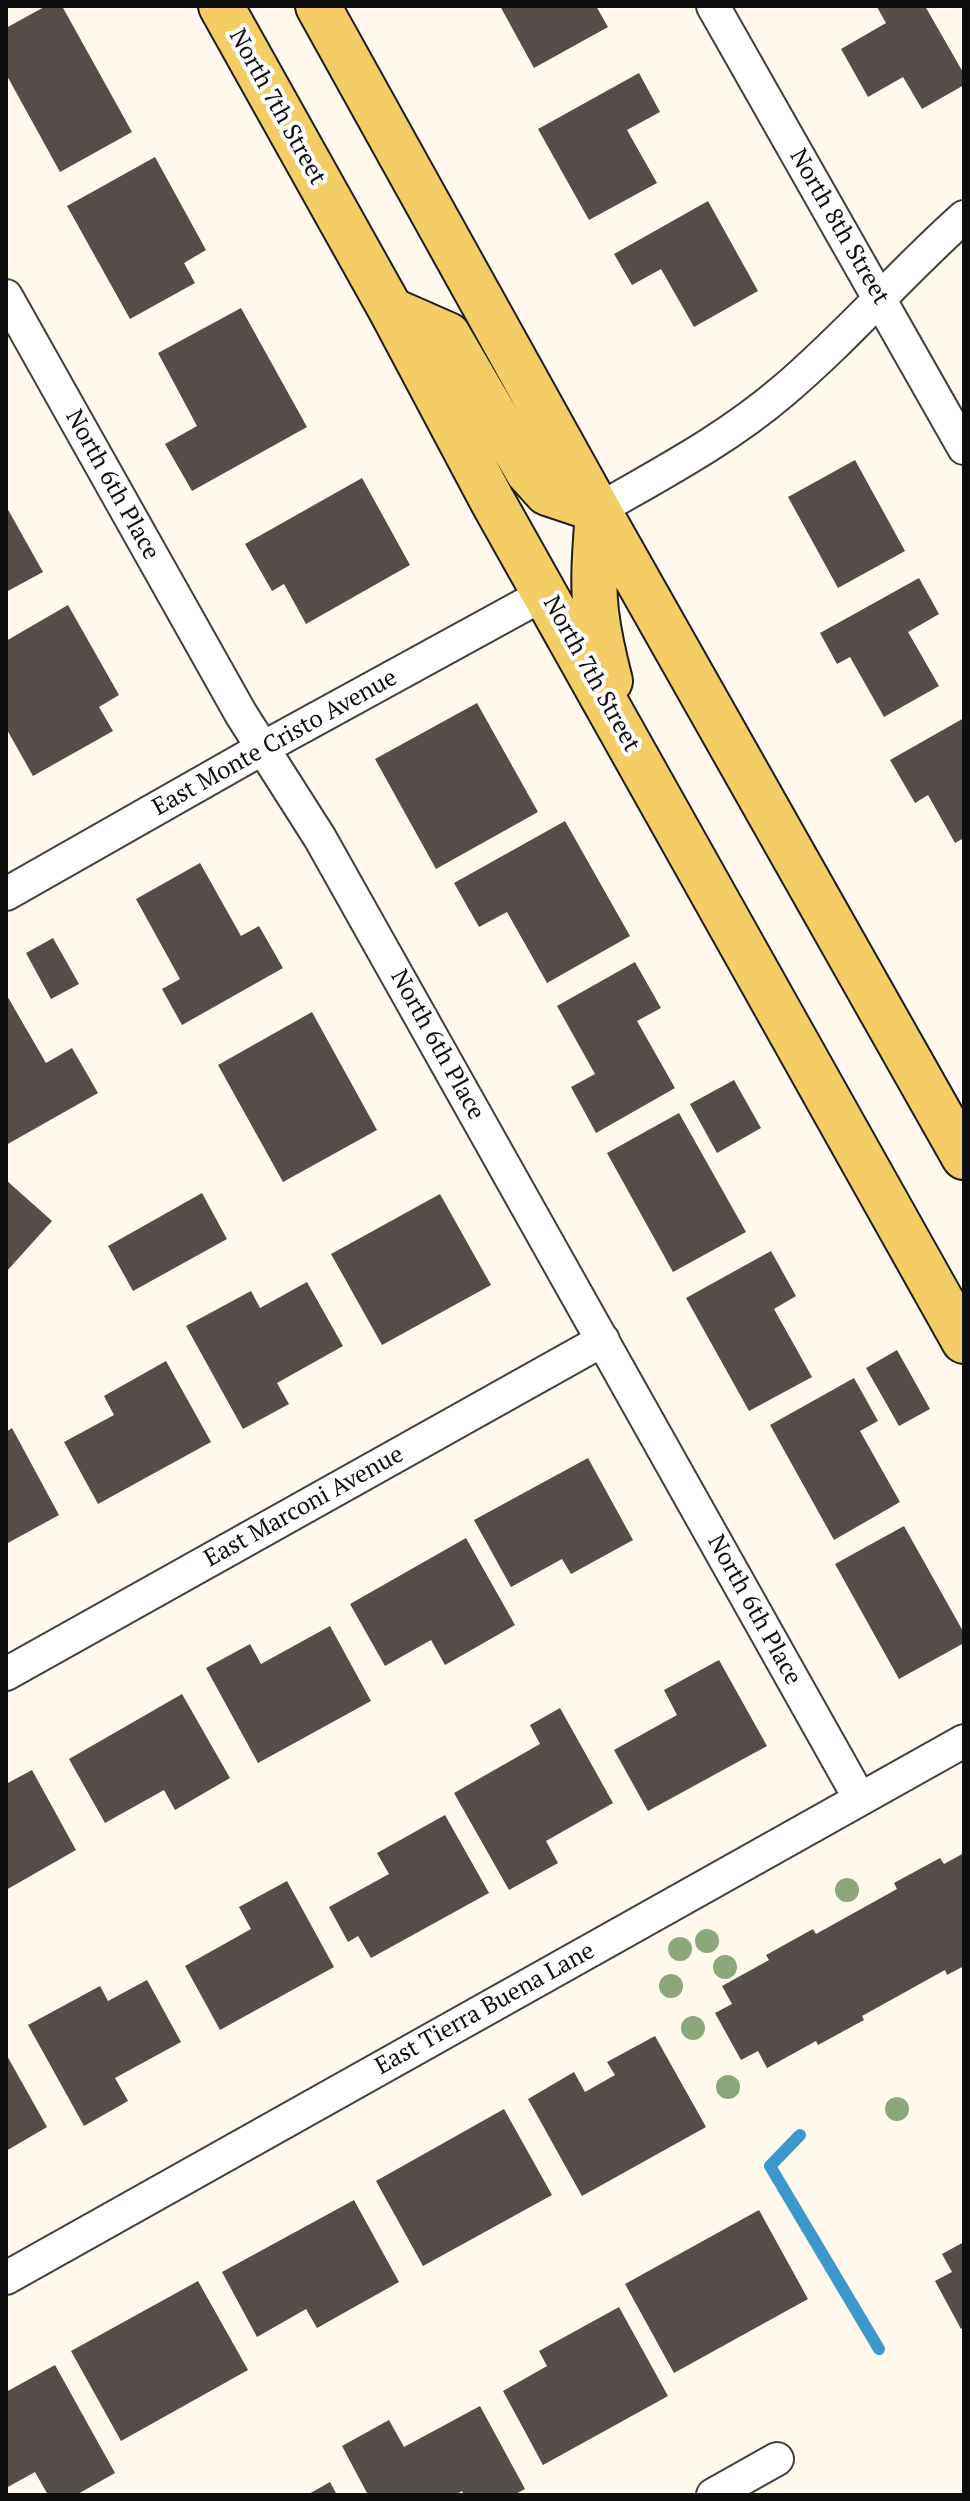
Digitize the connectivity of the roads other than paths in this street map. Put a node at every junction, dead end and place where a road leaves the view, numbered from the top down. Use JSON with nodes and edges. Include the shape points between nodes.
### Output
{"nodes":[{"id":1,"x":221,"y":6,"type":"edge"},
{"id":2,"x":318,"y":6,"type":"edge"},
{"id":3,"x":713,"y":6,"type":"edge"},
{"id":4,"x":964,"y":217,"type":"edge"},
{"id":5,"x":6,"y":296,"type":"edge"},
{"id":6,"x":881,"y":298,"type":"junction"},
{"id":7,"x":391,"y":310,"type":"junction"},
{"id":8,"x":964,"y":448,"type":"edge"},
{"id":9,"x":598,"y":510,"type":"junction"},
{"id":10,"x":546,"y":593,"type":"junction"},
{"id":11,"x":623,"y":731,"type":"junction"},
{"id":12,"x":263,"y":748,"type":"junction"},
{"id":13,"x":6,"y":894,"type":"edge"},
{"id":14,"x":964,"y":1157,"type":"edge"},
{"id":15,"x":603,"y":1340,"type":"junction"},
{"id":16,"x":964,"y":1341,"type":"edge"},
{"id":17,"x":6,"y":1674,"type":"edge"},
{"id":18,"x":964,"y":1741,"type":"edge"},
{"id":19,"x":860,"y":1799,"type":"junction"},
{"id":20,"x":6,"y":2278,"type":"edge"},
{"id":21,"x":777,"y":2459,"type":"dead end"},
{"id":22,"x":713,"y":2495,"type":"edge"}],
"edges":[{"from":1,"to":7,"type":"main road","name":"North 7th Street"},
{"from":2,"to":9,"type":"main road"},
{"from":3,"to":6,"type":"street","name":"North 8th Street"},
{"from":4,"to":6,"type":"street"},
{"from":5,"to":12,"type":"street","name":"North 6th Place"},
{"from":6,"to":8,"type":"street","name":"North 8th Street"},
{"from":6,"to":9,"type":"street","via":[[781,393],[713,445]]},
{"from":7,"to":9,"type":"main road","via":[[448,335],[528,472],[547,493]]},
{"from":7,"to":10,"type":"main road","name":"North 7th Street"},
{"from":9,"to":11,"type":"main road","via":[[595,609]]},
{"from":9,"to":14,"type":"main road"},
{"from":10,"to":11,"type":"main road","name":"North 7th Street"},
{"from":10,"to":12,"type":"street","name":"East Monte Cristo Avenue"},
{"from":11,"to":16,"type":"main road","name":"North 7th Street"},
{"from":12,"to":13,"type":"street","name":"East Monte Cristo Avenue"},
{"from":12,"to":15,"type":"street","name":"North 6th Place","via":[[320,838]]},
{"from":15,"to":17,"type":"street","name":"East Marconi Avenue"},
{"from":15,"to":19,"type":"street","name":"North 6th Place"},
{"from":18,"to":19,"type":"street","name":"East Tierra Buena Lane"},
{"from":19,"to":20,"type":"street","name":"East Tierra Buena Lane"},
{"from":21,"to":22,"type":"street"}]}
